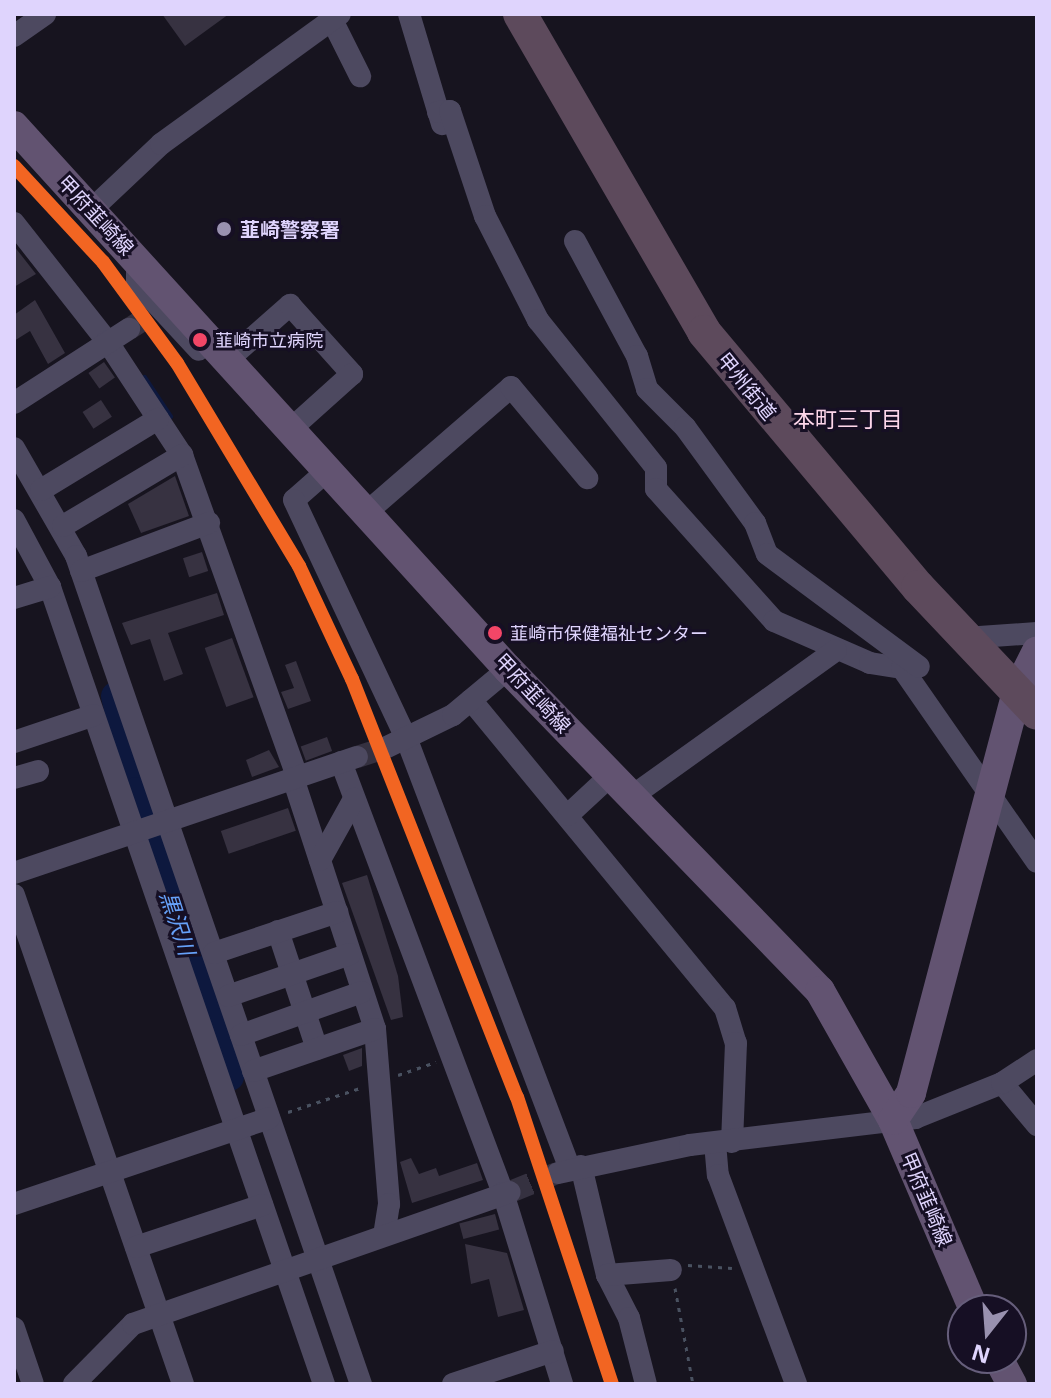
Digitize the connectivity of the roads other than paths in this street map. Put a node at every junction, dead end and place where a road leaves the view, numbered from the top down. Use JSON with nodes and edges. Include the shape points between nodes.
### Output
{"nodes":[{"id":1,"x":45,"y":14,"type":"edge"},
{"id":2,"x":409,"y":14,"type":"edge"},
{"id":3,"x":520,"y":14,"type":"edge"},
{"id":4,"x":336,"y":17,"type":"edge"},
{"id":5,"x":14,"y":36,"type":"edge"},
{"id":6,"x":360,"y":76,"type":"dead end"},
{"id":7,"x":14,"y":126,"type":"edge"},
{"id":8,"x":90,"y":211,"type":"junction"},
{"id":9,"x":14,"y":223,"type":"edge"},
{"id":10,"x":575,"y":241,"type":"dead end"},
{"id":11,"x":137,"y":260,"type":"junction"},
{"id":12,"x":129,"y":329,"type":"tunnel mouth"},
{"id":13,"x":107,"y":341,"type":"junction"},
{"id":14,"x":228,"y":354,"type":"junction"},
{"id":15,"x":14,"y":403,"type":"edge"},
{"id":16,"x":158,"y":419,"type":"junction"},
{"id":17,"x":292,"y":428,"type":"junction"},
{"id":18,"x":14,"y":448,"type":"edge"},
{"id":19,"x":182,"y":455,"type":"junction"},
{"id":20,"x":328,"y":470,"type":"junction"},
{"id":21,"x":587,"y":478,"type":"dead end"},
{"id":22,"x":41,"y":490,"type":"junction"},
{"id":23,"x":368,"y":511,"type":"junction"},
{"id":24,"x":14,"y":520,"type":"edge"},
{"id":25,"x":209,"y":523,"type":"junction"},
{"id":26,"x":63,"y":526,"type":"junction"},
{"id":27,"x":81,"y":571,"type":"junction"},
{"id":28,"x":50,"y":587,"type":"junction"},
{"id":29,"x":14,"y":598,"type":"edge"},
{"id":30,"x":1037,"y":633,"type":"edge"},
{"id":31,"x":965,"y":638,"type":"junction"},
{"id":32,"x":836,"y":650,"type":"junction"},
{"id":33,"x":1037,"y":651,"type":"edge"},
{"id":34,"x":508,"y":669,"type":"junction"},
{"id":35,"x":471,"y":700,"type":"junction"},
{"id":36,"x":1028,"y":701,"type":"edge"},
{"id":37,"x":94,"y":715,"type":"junction"},
{"id":38,"x":952,"y":732,"type":"junction"},
{"id":39,"x":14,"y":742,"type":"edge"},
{"id":40,"x":397,"y":744,"type":"junction"},
{"id":41,"x":38,"y":771,"type":"dead end"},
{"id":42,"x":14,"y":778,"type":"edge"},
{"id":43,"x":295,"y":778,"type":"junction"},
{"id":44,"x":621,"y":786,"type":"junction"},
{"id":45,"x":354,"y":799,"type":"junction"},
{"id":46,"x":994,"y":801,"type":"junction"},
{"id":47,"x":568,"y":815,"type":"junction"},
{"id":48,"x":169,"y":820,"type":"junction"},
{"id":49,"x":133,"y":833,"type":"junction"},
{"id":50,"x":320,"y":860,"type":"junction"},
{"id":51,"x":1037,"y":862,"type":"edge"},
{"id":52,"x":14,"y":873,"type":"edge"},
{"id":53,"x":14,"y":895,"type":"edge"},
{"id":54,"x":337,"y":912,"type":"junction"},
{"id":55,"x":278,"y":931,"type":"junction"},
{"id":56,"x":214,"y":953,"type":"junction"},
{"id":57,"x":350,"y":954,"type":"junction"},
{"id":58,"x":292,"y":974,"type":"junction"},
{"id":59,"x":362,"y":992,"type":"junction"},
{"id":60,"x":228,"y":996,"type":"junction"},
{"id":61,"x":305,"y":1012,"type":"junction"},
{"id":62,"x":375,"y":1029,"type":"junction"},
{"id":63,"x":241,"y":1035,"type":"junction"},
{"id":64,"x":317,"y":1049,"type":"junction"},
{"id":65,"x":1037,"y":1060,"type":"edge"},
{"id":66,"x":253,"y":1071,"type":"junction"},
{"id":67,"x":1002,"y":1083,"type":"junction"},
{"id":68,"x":269,"y":1118,"type":"junction"},
{"id":69,"x":893,"y":1120,"type":"junction"},
{"id":70,"x":1037,"y":1125,"type":"edge"},
{"id":71,"x":236,"y":1129,"type":"junction"},
{"id":72,"x":723,"y":1142,"type":"junction"},
{"id":73,"x":570,"y":1169,"type":"junction"},
{"id":74,"x":110,"y":1172,"type":"junction"},
{"id":75,"x":507,"y":1192,"type":"junction"},
{"id":76,"x":14,"y":1204,"type":"edge"},
{"id":77,"x":262,"y":1205,"type":"junction"},
{"id":78,"x":384,"y":1235,"type":"junction"},
{"id":79,"x":136,"y":1247,"type":"junction"},
{"id":80,"x":317,"y":1258,"type":"junction"},
{"id":81,"x":285,"y":1270,"type":"junction"},
{"id":82,"x":671,"y":1270,"type":"road end"},
{"id":83,"x":607,"y":1275,"type":"junction"},
{"id":84,"x":967,"y":1294,"type":"edge"},
{"id":85,"x":159,"y":1314,"type":"junction"},
{"id":86,"x":14,"y":1328,"type":"edge"},
{"id":87,"x":553,"y":1351,"type":"junction"},
{"id":88,"x":33,"y":1384,"type":"edge"},
{"id":89,"x":74,"y":1384,"type":"edge"},
{"id":90,"x":183,"y":1384,"type":"edge"},
{"id":91,"x":324,"y":1384,"type":"edge"},
{"id":92,"x":361,"y":1384,"type":"edge"},
{"id":93,"x":453,"y":1384,"type":"edge"},
{"id":94,"x":562,"y":1384,"type":"edge"},
{"id":95,"x":646,"y":1384,"type":"edge"},
{"id":96,"x":796,"y":1384,"type":"edge"}],
"edges":[{"from":1,"to":5,"type":"street"},
{"from":2,"to":32,"type":"street","via":[[438,112],[450,111],[485,216],[538,320],[656,468],[656,489],[774,621]]},
{"from":3,"to":31,"type":"highway","name":"甲州街道","via":[[704,332]]},
{"from":4,"to":6,"type":"street"},
{"from":4,"to":8,"type":"street","via":[[161,144]]},
{"from":7,"to":8,"type":"main road","name":"甲府韮崎線"},
{"from":8,"to":11,"type":"main road","name":"甲府韮崎線"},
{"from":9,"to":13,"type":"street"},
{"from":10,"to":38,"type":"street","via":[[637,356],[647,389],[685,427],[755,523],[767,554],[917,664]]},
{"from":11,"to":14,"type":"main road","name":"甲府韮崎線"},
{"from":11,"to":14,"type":"street","via":[[137,283],[156,312],[199,350]]},
{"from":12,"to":13,"type":"street"},
{"from":13,"to":15,"type":"street"},
{"from":13,"to":16,"type":"street"},
{"from":14,"to":17,"type":"main road","name":"甲府韮崎線"},
{"from":14,"to":17,"type":"street","via":[[290,305],[352,374]]},
{"from":16,"to":19,"type":"street"},
{"from":16,"to":22,"type":"street"},
{"from":17,"to":20,"type":"main road","name":"甲府韮崎線"},
{"from":18,"to":22,"type":"street"},
{"from":19,"to":25,"type":"street"},
{"from":19,"to":26,"type":"street"},
{"from":20,"to":23,"type":"main road","name":"甲府韮崎線"},
{"from":20,"to":40,"type":"street","via":[[294,500]]},
{"from":21,"to":23,"type":"street","via":[[511,387]]},
{"from":22,"to":26,"type":"street"},
{"from":23,"to":34,"type":"main road","name":"甲府韮崎線"},
{"from":24,"to":28,"type":"street"},
{"from":25,"to":27,"type":"street"},
{"from":25,"to":43,"type":"street"},
{"from":26,"to":27,"type":"street"},
{"from":27,"to":48,"type":"street"},
{"from":28,"to":29,"type":"street"},
{"from":28,"to":37,"type":"street"},
{"from":30,"to":31,"type":"street"},
{"from":31,"to":36,"type":"highway","name":"甲州街道"},
{"from":32,"to":38,"type":"street","via":[[902,668]]},
{"from":32,"to":44,"type":"street"},
{"from":33,"to":36,"type":"main road"},
{"from":34,"to":35,"type":"street"},
{"from":34,"to":44,"type":"main road","name":"甲府韮崎線"},
{"from":35,"to":40,"type":"street"},
{"from":35,"to":47,"type":"street"},
{"from":36,"to":46,"type":"main road"},
{"from":37,"to":39,"type":"street"},
{"from":37,"to":49,"type":"street"},
{"from":38,"to":46,"type":"street"},
{"from":40,"to":73,"type":"street"},
{"from":41,"to":42,"type":"street"},
{"from":43,"to":45,"type":"street","via":[[349,760]]},
{"from":43,"to":48,"type":"street"},
{"from":43,"to":50,"type":"street"},
{"from":44,"to":47,"type":"street"},
{"from":44,"to":69,"type":"main road","name":"甲府韮崎線","via":[[820,991]]},
{"from":45,"to":50,"type":"street"},
{"from":45,"to":75,"type":"street"},
{"from":46,"to":51,"type":"street"},
{"from":46,"to":69,"type":"main road","via":[[911,1093]]},
{"from":47,"to":72,"type":"street","via":[[725,1008],[736,1043]]},
{"from":48,"to":49,"type":"street"},
{"from":48,"to":56,"type":"street"},
{"from":49,"to":52,"type":"street"},
{"from":49,"to":71,"type":"street"},
{"from":50,"to":54,"type":"street"},
{"from":53,"to":74,"type":"street"},
{"from":54,"to":55,"type":"street"},
{"from":54,"to":57,"type":"street"},
{"from":55,"to":56,"type":"street"},
{"from":55,"to":58,"type":"street"},
{"from":56,"to":60,"type":"street"},
{"from":57,"to":58,"type":"street"},
{"from":57,"to":59,"type":"street"},
{"from":58,"to":60,"type":"street"},
{"from":58,"to":61,"type":"street"},
{"from":59,"to":61,"type":"street"},
{"from":59,"to":62,"type":"street"},
{"from":60,"to":63,"type":"street"},
{"from":61,"to":63,"type":"street"},
{"from":61,"to":64,"type":"street"},
{"from":62,"to":64,"type":"street"},
{"from":62,"to":78,"type":"street","via":[[389,1204]]},
{"from":63,"to":66,"type":"street"},
{"from":64,"to":66,"type":"street"},
{"from":65,"to":67,"type":"street"},
{"from":66,"to":68,"type":"street"},
{"from":67,"to":69,"type":"street"},
{"from":67,"to":70,"type":"street"},
{"from":68,"to":71,"type":"street"},
{"from":68,"to":80,"type":"street"},
{"from":69,"to":72,"type":"street"},
{"from":69,"to":84,"type":"main road","name":"甲府韮崎線"},
{"from":71,"to":74,"type":"street"},
{"from":71,"to":77,"type":"street"},
{"from":72,"to":73,"type":"street"},
{"from":72,"to":96,"type":"street","via":[[718,1175]]},
{"from":73,"to":83,"type":"street"},
{"from":74,"to":76,"type":"street"},
{"from":74,"to":79,"type":"street"},
{"from":75,"to":78,"type":"street"},
{"from":75,"to":87,"type":"street"},
{"from":77,"to":79,"type":"street"},
{"from":77,"to":81,"type":"street"},
{"from":78,"to":80,"type":"street"},
{"from":79,"to":85,"type":"street"},
{"from":80,"to":81,"type":"street"},
{"from":80,"to":92,"type":"street"},
{"from":81,"to":85,"type":"street"},
{"from":81,"to":91,"type":"street"},
{"from":82,"to":83,"type":"street"},
{"from":83,"to":95,"type":"street","via":[[629,1318]]},
{"from":85,"to":89,"type":"street","via":[[104,1345]]},
{"from":85,"to":90,"type":"street"},
{"from":86,"to":88,"type":"street"},
{"from":87,"to":93,"type":"street"},
{"from":87,"to":94,"type":"street"}]}
